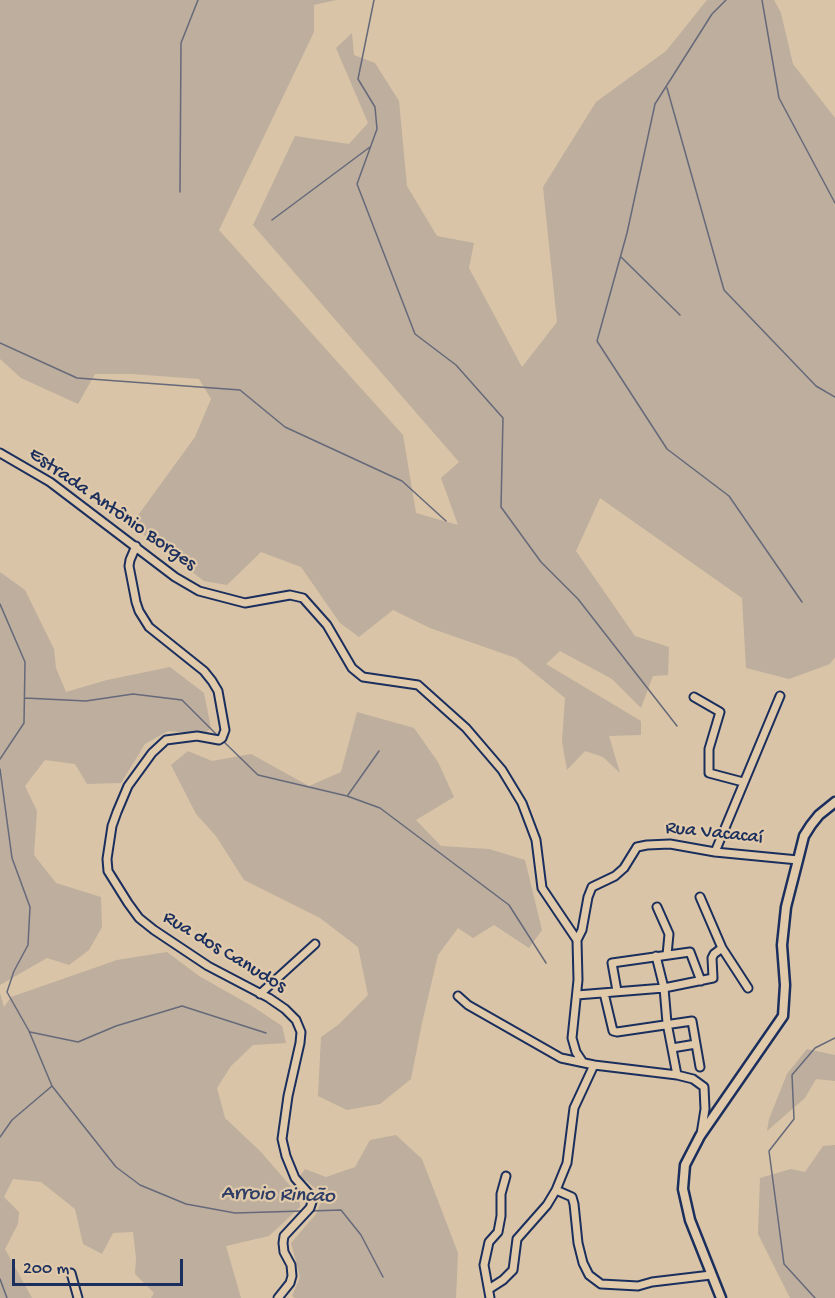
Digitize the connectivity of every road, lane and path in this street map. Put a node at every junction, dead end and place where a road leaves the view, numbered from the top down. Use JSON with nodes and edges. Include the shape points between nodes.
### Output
{"nodes":[{"id":1,"x":0,"y":453,"type":"edge"},
{"id":2,"x":136,"y":546,"type":"junction"},
{"id":3,"x":780,"y":696,"type":"dead end"},
{"id":4,"x":694,"y":697,"type":"dead end"},
{"id":5,"x":742,"y":782,"type":"junction"},
{"id":6,"x":835,"y":802,"type":"edge"},
{"id":7,"x":715,"y":852,"type":"junction"},
{"id":8,"x":798,"y":860,"type":"junction"},
{"id":9,"x":700,"y":897,"type":"dead end"},
{"id":10,"x":657,"y":907,"type":"dead end"},
{"id":11,"x":577,"y":940,"type":"junction"},
{"id":12,"x":315,"y":944,"type":"dead end"},
{"id":13,"x":722,"y":948,"type":"junction"},
{"id":14,"x":667,"y":955,"type":"junction"},
{"id":15,"x":656,"y":956,"type":"junction"},
{"id":16,"x":701,"y":981,"type":"junction"},
{"id":17,"x":664,"y":988,"type":"junction"},
{"id":18,"x":748,"y":988,"type":"dead end"},
{"id":19,"x":616,"y":991,"type":"junction"},
{"id":20,"x":604,"y":993,"type":"junction"},
{"id":21,"x":260,"y":994,"type":"junction"},
{"id":22,"x":577,"y":995,"type":"junction"},
{"id":23,"x":458,"y":996,"type":"dead end"},
{"id":24,"x":667,"y":1023,"type":"junction"},
{"id":25,"x":696,"y":1044,"type":"junction"},
{"id":26,"x":672,"y":1048,"type":"junction"},
{"id":27,"x":582,"y":1061,"type":"junction"},
{"id":28,"x":594,"y":1065,"type":"junction"},
{"id":29,"x":700,"y":1067,"type":"dead end"},
{"id":30,"x":677,"y":1075,"type":"junction"},
{"id":31,"x":700,"y":1136,"type":"junction"},
{"id":32,"x":506,"y":1176,"type":"dead end"},
{"id":33,"x":556,"y":1190,"type":"junction"},
{"id":34,"x":71,"y":1273,"type":"dead end"},
{"id":35,"x":711,"y":1275,"type":"junction"},
{"id":36,"x":489,"y":1289,"type":"junction"},
{"id":37,"x":78,"y":1298,"type":"edge"},
{"id":38,"x":278,"y":1298,"type":"edge"},
{"id":39,"x":490,"y":1298,"type":"edge"},
{"id":40,"x":721,"y":1298,"type":"edge"}],
"edges":[{"from":1,"to":2,"type":"street","name":"Estrada Antônio Borges","via":[[50,482]]},
{"from":2,"to":11,"type":"street","name":"Estrada Antônio Borges","via":[[200,591],[246,603],[290,595],[303,598],[327,625],[352,668],[363,677],[418,685],[426,692],[466,728],[502,770],[522,803],[536,840],[542,888]]},
{"from":2,"to":21,"type":"street","name":"Rua dos Canudos","via":[[129,566],[139,611],[149,627],[204,670],[212,681],[218,691],[225,730],[219,740],[197,736],[166,740],[152,753],[128,786],[117,812],[108,870],[128,903],[154,930]]},
{"from":3,"to":5,"type":"street"},
{"from":4,"to":5,"type":"street","via":[[720,712],[709,749],[709,773]]},
{"from":5,"to":7,"type":"street"},
{"from":6,"to":8,"type":"main road","via":[[811,825]]},
{"from":7,"to":8,"type":"street","name":"Rua Vacacaí"},
{"from":7,"to":11,"type":"street","name":"Rua Vacacaí","via":[[670,844],[637,847],[615,876],[592,887]]},
{"from":8,"to":31,"type":"main road","via":[[786,907],[782,945],[783,1016]]},
{"from":9,"to":13,"type":"street"},
{"from":10,"to":14,"type":"street","via":[[669,934]]},
{"from":11,"to":22,"type":"street"},
{"from":12,"to":21,"type":"street"},
{"from":13,"to":16,"type":"street","via":[[712,958],[714,977]]},
{"from":13,"to":18,"type":"street"},
{"from":14,"to":15,"type":"street"},
{"from":14,"to":16,"type":"street","via":[[690,952]]},
{"from":15,"to":17,"type":"street"},
{"from":15,"to":19,"type":"street","via":[[612,963]]},
{"from":16,"to":17,"type":"street"},
{"from":17,"to":19,"type":"street"},
{"from":17,"to":24,"type":"street"},
{"from":19,"to":20,"type":"street"},
{"from":20,"to":22,"type":"street"},
{"from":20,"to":24,"type":"street","via":[[613,1030],[617,1032]]},
{"from":21,"to":38,"type":"street","name":"Rua dos Canudos","via":[[285,1009],[301,1032],[282,1139],[295,1178],[312,1202],[284,1236],[284,1252],[292,1276]]},
{"from":22,"to":27,"type":"street","via":[[572,1038]]},
{"from":23,"to":27,"type":"street","via":[[561,1058]]},
{"from":24,"to":25,"type":"street","via":[[692,1021]]},
{"from":24,"to":26,"type":"street"},
{"from":25,"to":26,"type":"street"},
{"from":25,"to":29,"type":"street"},
{"from":26,"to":30,"type":"street"},
{"from":27,"to":28,"type":"street"},
{"from":28,"to":30,"type":"street"},
{"from":28,"to":33,"type":"street","via":[[574,1108],[567,1163]]},
{"from":30,"to":31,"type":"street","via":[[704,1087]]},
{"from":31,"to":35,"type":"main road","via":[[685,1165],[683,1189]]},
{"from":32,"to":36,"type":"street","via":[[498,1232],[489,1242],[484,1265]]},
{"from":33,"to":35,"type":"street","via":[[572,1197],[583,1263],[589,1275],[601,1284],[638,1286]]},
{"from":33,"to":36,"type":"street","via":[[517,1239],[513,1270]]},
{"from":34,"to":37,"type":"street"},
{"from":35,"to":40,"type":"main road"},
{"from":36,"to":39,"type":"street"}]}
